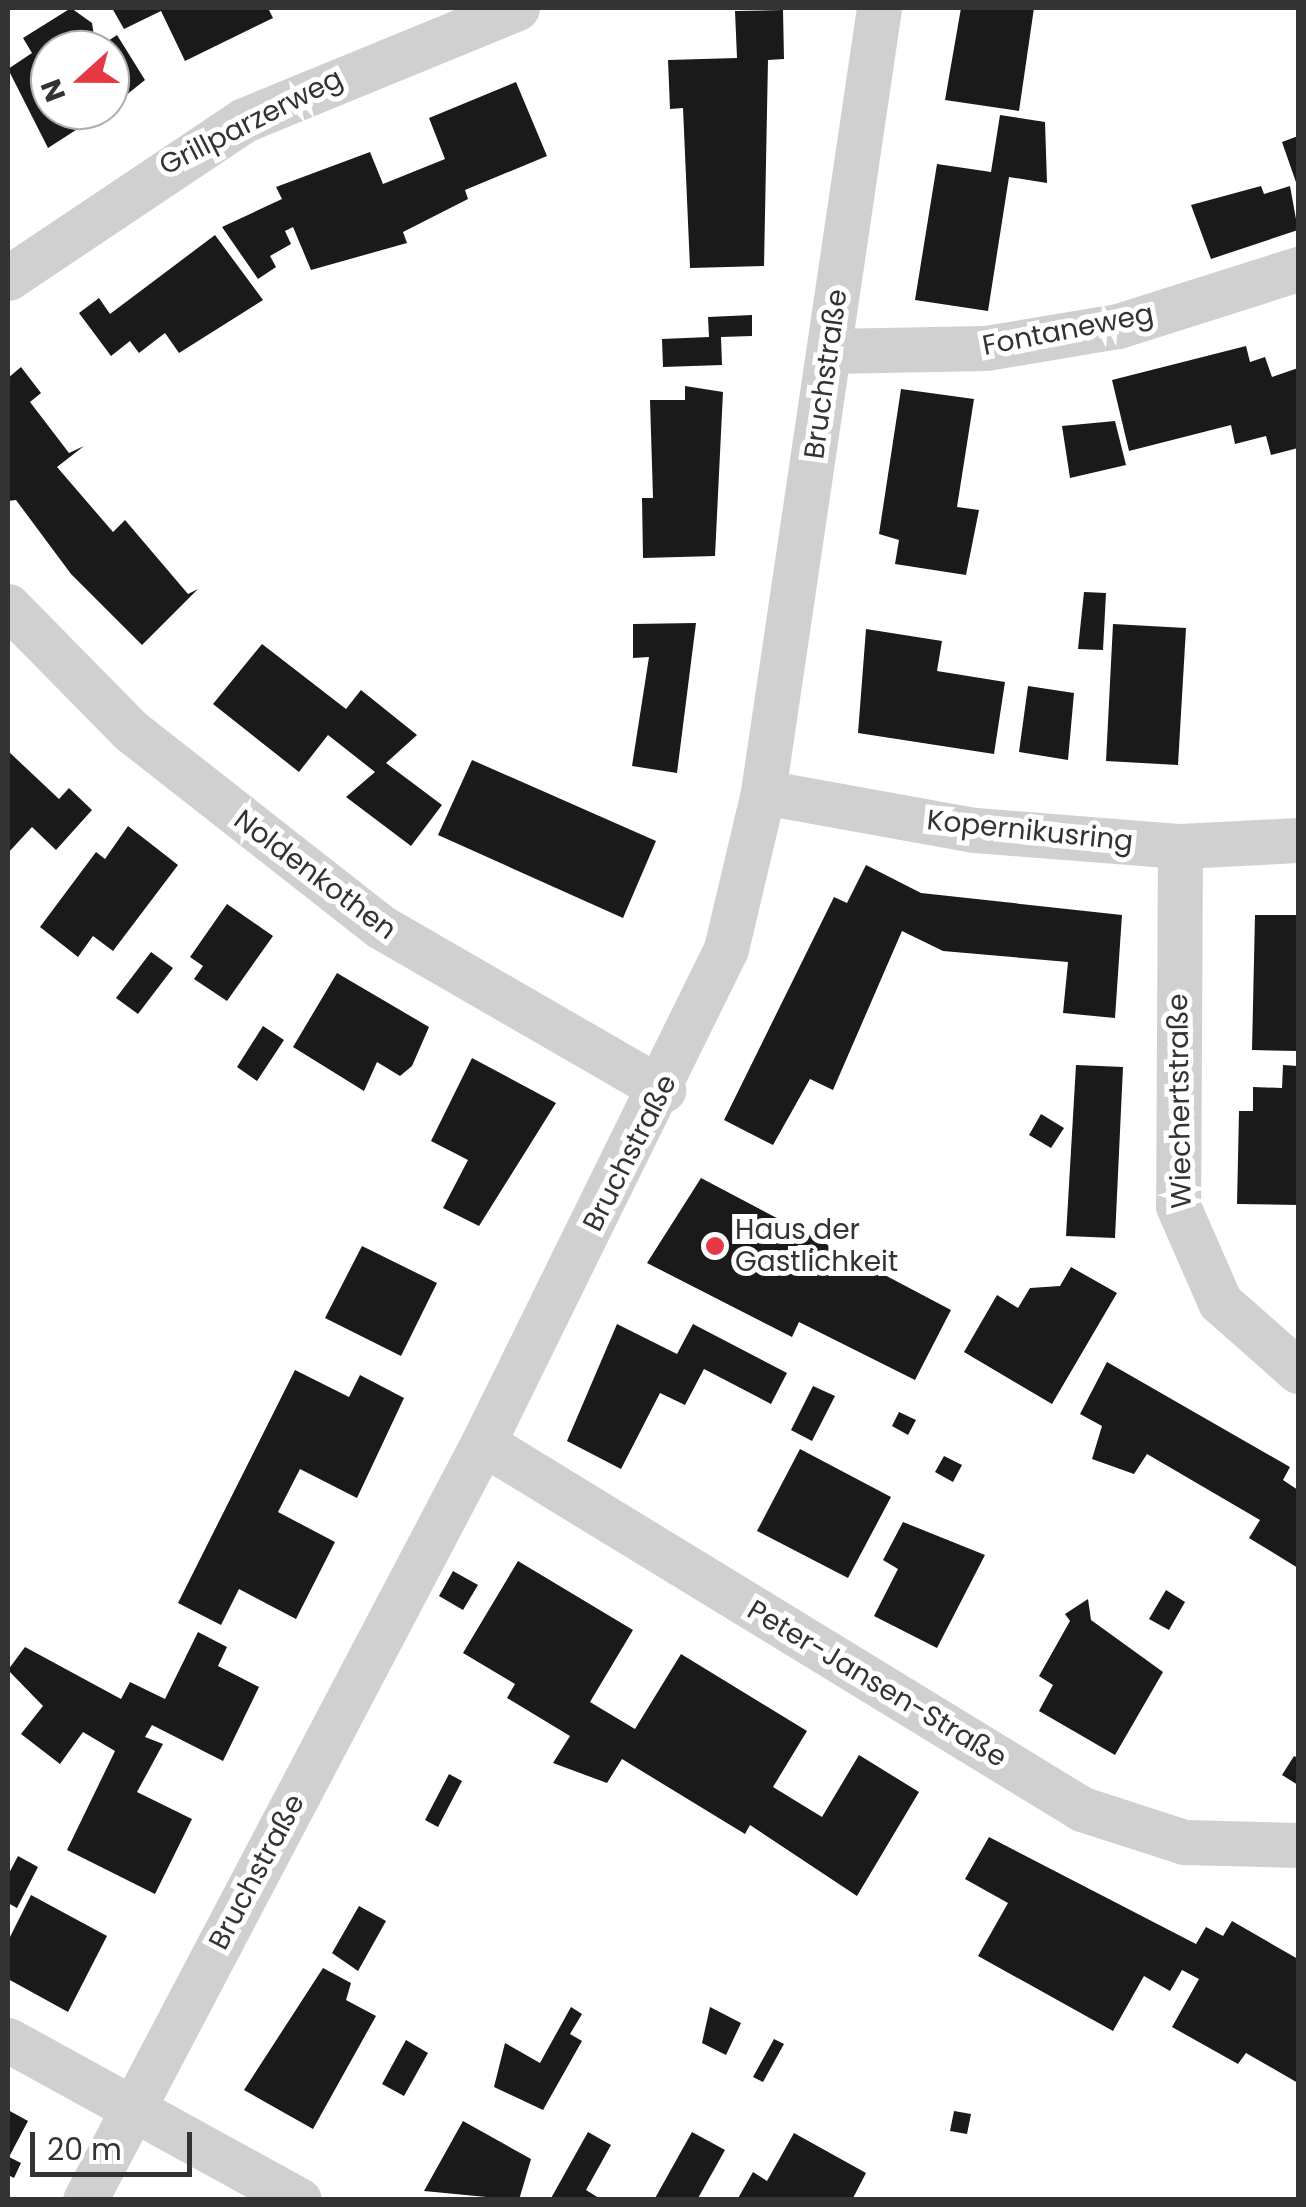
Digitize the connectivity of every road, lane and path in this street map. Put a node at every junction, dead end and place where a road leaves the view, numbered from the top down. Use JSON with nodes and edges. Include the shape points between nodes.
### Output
{"nodes":[{"id":1,"x":517,"y":8,"type":"edge"},
{"id":2,"x":879,"y":8,"type":"edge"},
{"id":3,"x":1298,"y":269,"type":"edge"},
{"id":4,"x":8,"y":278,"type":"edge"},
{"id":5,"x":830,"y":351,"type":"junction"},
{"id":6,"x":8,"y":606,"type":"edge"},
{"id":7,"x":763,"y":792,"type":"junction"},
{"id":8,"x":1283,"y":841,"type":"edge"},
{"id":9,"x":1180,"y":846,"type":"junction"},
{"id":10,"x":664,"y":1090,"type":"junction"},
{"id":11,"x":1298,"y":1371,"type":"edge"},
{"id":12,"x":483,"y":1443,"type":"junction"},
{"id":13,"x":1298,"y":1844,"type":"edge"},
{"id":14,"x":8,"y":2040,"type":"edge"},
{"id":15,"x":133,"y":2106,"type":"junction"},
{"id":16,"x":85,"y":2200,"type":"edge"},
{"id":17,"x":299,"y":2200,"type":"edge"}],
"edges":[{"from":1,"to":4,"type":"street","name":"Grillparzerweg","via":[[244,120]]},
{"from":2,"to":5,"type":"street","name":"Bruchstraße"},
{"from":3,"to":5,"type":"street","name":"Fontaneweg","via":[[1118,326],[986,348]]},
{"from":5,"to":7,"type":"street","name":"Bruchstraße"},
{"from":6,"to":10,"type":"street","name":"Noldenkothen","via":[[131,731],[380,928]]},
{"from":7,"to":9,"type":"street","name":"Kopernikusring","via":[[975,830]]},
{"from":7,"to":10,"type":"street","name":"Bruchstraße","via":[[726,948]]},
{"from":8,"to":9,"type":"street","name":"Kopernikusring"},
{"from":9,"to":11,"type":"street","name":"Wiechertstraße","via":[[1178,1206],[1220,1302]]},
{"from":10,"to":12,"type":"street","name":"Bruchstraße"},
{"from":12,"to":13,"type":"street","name":"Peter-Jansen-Straße","via":[[1082,1809],[1184,1842]]},
{"from":12,"to":15,"type":"street","name":"Bruchstraße"},
{"from":14,"to":15,"type":"street"},
{"from":15,"to":16,"type":"street","name":"Bruchstraße"},
{"from":15,"to":17,"type":"street"}]}
